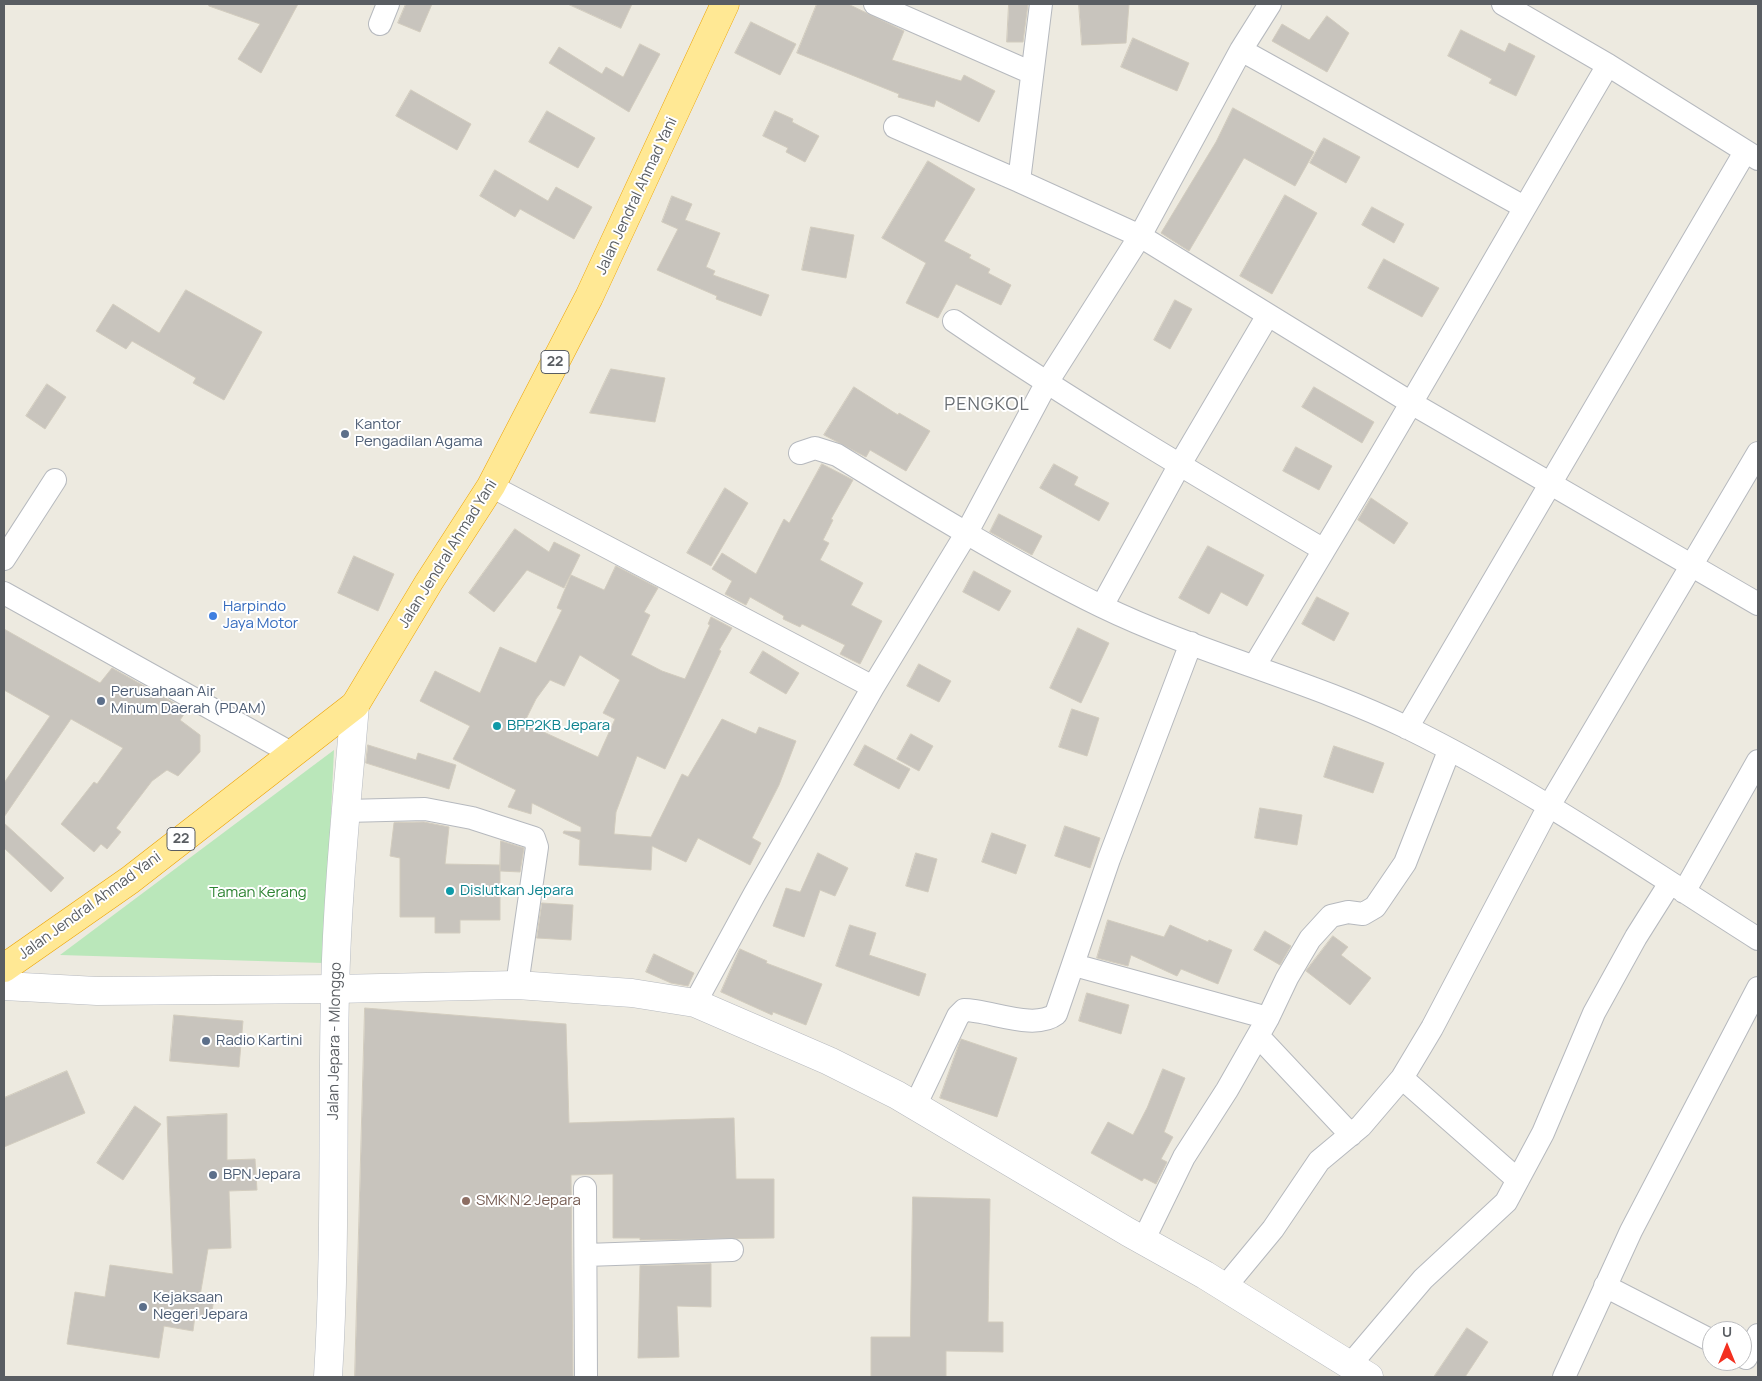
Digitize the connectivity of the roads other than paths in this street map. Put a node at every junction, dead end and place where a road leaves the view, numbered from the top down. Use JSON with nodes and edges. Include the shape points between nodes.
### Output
{"nodes":[{"id":1,"x":876,"y":4,"type":"edge"},
{"id":2,"x":1041,"y":4,"type":"edge"},
{"id":3,"x":1270,"y":4,"type":"edge"},
{"id":4,"x":1503,"y":4,"type":"edge"},
{"id":5,"x":722,"y":5,"type":"edge"},
{"id":6,"x":1241,"y":50,"type":"junction"},
{"id":7,"x":1608,"y":65,"type":"junction"},
{"id":8,"x":1032,"y":72,"type":"junction"},
{"id":9,"x":895,"y":127,"type":"dead end"},
{"id":10,"x":1751,"y":155,"type":"edge"},
{"id":11,"x":1019,"y":181,"type":"junction"},
{"id":12,"x":1524,"y":207,"type":"junction"},
{"id":13,"x":1140,"y":236,"type":"junction"},
{"id":14,"x":1268,"y":315,"type":"junction"},
{"id":15,"x":954,"y":322,"type":"dead end"},
{"id":16,"x":1046,"y":384,"type":"junction"},
{"id":17,"x":1413,"y":404,"type":"junction"},
{"id":18,"x":800,"y":453,"type":"dead end"},
{"id":19,"x":1758,"y":453,"type":"edge"},
{"id":20,"x":1179,"y":466,"type":"junction"},
{"id":21,"x":55,"y":480,"type":"dead end"},
{"id":22,"x":491,"y":486,"type":"junction"},
{"id":23,"x":1551,"y":486,"type":"junction"},
{"id":24,"x":966,"y":534,"type":"junction"},
{"id":25,"x":1324,"y":550,"type":"junction"},
{"id":26,"x":4,"y":559,"type":"edge"},
{"id":27,"x":1691,"y":566,"type":"junction"},
{"id":28,"x":4,"y":593,"type":"edge"},
{"id":29,"x":1758,"y":604,"type":"edge"},
{"id":30,"x":1102,"y":606,"type":"junction"},
{"id":31,"x":1191,"y":643,"type":"junction"},
{"id":32,"x":1255,"y":665,"type":"junction"},
{"id":33,"x":873,"y":687,"type":"junction"},
{"id":34,"x":355,"y":705,"type":"junction"},
{"id":35,"x":1407,"y":728,"type":"junction"},
{"id":36,"x":1449,"y":751,"type":"junction"},
{"id":37,"x":290,"y":754,"type":"junction"},
{"id":38,"x":1758,"y":761,"type":"edge"},
{"id":39,"x":1549,"y":806,"type":"junction"},
{"id":40,"x":346,"y":811,"type":"junction"},
{"id":41,"x":1677,"y":887,"type":"junction"},
{"id":42,"x":1758,"y":939,"type":"edge"},
{"id":43,"x":1074,"y":964,"type":"junction"},
{"id":44,"x":4,"y":968,"type":"edge"},
{"id":45,"x":517,"y":985,"type":"junction"},
{"id":46,"x":4,"y":986,"type":"edge"},
{"id":47,"x":1758,"y":988,"type":"edge"},
{"id":48,"x":335,"y":989,"type":"junction"},
{"id":49,"x":695,"y":1003,"type":"junction"},
{"id":50,"x":1263,"y":1027,"type":"junction"},
{"id":51,"x":1402,"y":1078,"type":"junction"},
{"id":52,"x":915,"y":1106,"type":"junction"},
{"id":53,"x":1351,"y":1135,"type":"junction"},
{"id":54,"x":1518,"y":1180,"type":"junction"},
{"id":55,"x":585,"y":1188,"type":"dead end"},
{"id":56,"x":1143,"y":1241,"type":"junction"},
{"id":57,"x":732,"y":1250,"type":"dead end"},
{"id":58,"x":586,"y":1254,"type":"junction"},
{"id":59,"x":1606,"y":1286,"type":"junction"},
{"id":60,"x":1225,"y":1287,"type":"junction"},
{"id":61,"x":1758,"y":1335,"type":"edge"},
{"id":62,"x":1702,"y":1336,"type":"edge"},
{"id":63,"x":1752,"y":1352,"type":"edge"},
{"id":64,"x":1359,"y":1371,"type":"edge"},
{"id":65,"x":328,"y":1377,"type":"edge"},
{"id":66,"x":586,"y":1377,"type":"edge"},
{"id":67,"x":1564,"y":1377,"type":"edge"}],
"edges":[{"from":1,"to":8,"type":"street"},
{"from":2,"to":8,"type":"street"},
{"from":3,"to":6,"type":"street"},
{"from":4,"to":7,"type":"street"},
{"from":5,"to":22,"type":"highway","name":"Jalan Jendral Ahmad Yani","number":"22","via":[[589,297]]},
{"from":6,"to":12,"type":"street"},
{"from":6,"to":13,"type":"street"},
{"from":7,"to":10,"type":"street"},
{"from":7,"to":12,"type":"street"},
{"from":8,"to":11,"type":"street"},
{"from":9,"to":11,"type":"street"},
{"from":10,"to":23,"type":"street"},
{"from":11,"to":13,"type":"street"},
{"from":12,"to":17,"type":"street"},
{"from":13,"to":14,"type":"street"},
{"from":13,"to":16,"type":"street"},
{"from":14,"to":17,"type":"street"},
{"from":14,"to":20,"type":"street"},
{"from":15,"to":16,"type":"street"},
{"from":16,"to":20,"type":"street"},
{"from":16,"to":24,"type":"street"},
{"from":17,"to":23,"type":"street"},
{"from":17,"to":25,"type":"street"},
{"from":18,"to":24,"type":"street","via":[[815,448],[836,455]]},
{"from":19,"to":27,"type":"street"},
{"from":20,"to":25,"type":"street"},
{"from":20,"to":30,"type":"street"},
{"from":21,"to":26,"type":"street"},
{"from":22,"to":33,"type":"street"},
{"from":22,"to":34,"type":"highway","name":"Jalan Jendral Ahmad Yani","number":"22"},
{"from":23,"to":27,"type":"street"},
{"from":23,"to":35,"type":"street"},
{"from":24,"to":30,"type":"street"},
{"from":24,"to":33,"type":"street"},
{"from":25,"to":32,"type":"street"},
{"from":27,"to":29,"type":"street"},
{"from":27,"to":39,"type":"street"},
{"from":28,"to":37,"type":"street"},
{"from":30,"to":31,"type":"street"},
{"from":31,"to":32,"type":"street"},
{"from":31,"to":43,"type":"street","via":[[1109,859]]},
{"from":32,"to":35,"type":"street"},
{"from":33,"to":49,"type":"street"},
{"from":34,"to":37,"type":"highway","name":"Jalan Jendral Ahmad Yani","number":"22"},
{"from":34,"to":40,"type":"street","name":"Jalan Jepara - Mlonggo"},
{"from":35,"to":36,"type":"street"},
{"from":36,"to":39,"type":"street"},
{"from":36,"to":50,"type":"street","via":[[1405,863],[1376,907],[1363,914],[1337,914],[1324,921],[1287,978]]},
{"from":37,"to":44,"type":"highway","name":"Jalan Jendral Ahmad Yani","number":"22","via":[[130,880]]},
{"from":38,"to":41,"type":"street"},
{"from":39,"to":41,"type":"street"},
{"from":39,"to":51,"type":"street","via":[[1432,1028]]},
{"from":40,"to":45,"type":"street","via":[[425,810],[472,818],[534,838],[538,847]]},
{"from":40,"to":48,"type":"street","name":"Jalan Jepara - Mlonggo"},
{"from":41,"to":42,"type":"street"},
{"from":41,"to":54,"type":"street","via":[[1636,937],[1594,1013],[1543,1133]]},
{"from":43,"to":50,"type":"street"},
{"from":43,"to":52,"type":"street","via":[[1061,1005],[1048,1020],[964,1010],[958,1016]]},
{"from":45,"to":48,"type":"street"},
{"from":45,"to":49,"type":"street","via":[[632,992]]},
{"from":46,"to":48,"type":"street","via":[[97,991]]},
{"from":47,"to":59,"type":"street","via":[[1631,1231]]},
{"from":48,"to":65,"type":"street","name":"Jalan Jepara - Mlonggo","via":[[333,1292]]},
{"from":49,"to":52,"type":"street","via":[[829,1061]]},
{"from":50,"to":53,"type":"street"},
{"from":50,"to":56,"type":"street","via":[[1228,1090],[1184,1157]]},
{"from":51,"to":53,"type":"street"},
{"from":51,"to":54,"type":"street"},
{"from":52,"to":56,"type":"street"},
{"from":53,"to":60,"type":"street","via":[[1319,1161],[1273,1229]]},
{"from":54,"to":64,"type":"street","via":[[1506,1202],[1423,1279]]},
{"from":55,"to":58,"type":"street"},
{"from":56,"to":60,"type":"street"},
{"from":57,"to":58,"type":"street"},
{"from":58,"to":66,"type":"street"},
{"from":59,"to":62,"type":"street"},
{"from":59,"to":67,"type":"street"},
{"from":60,"to":64,"type":"street"},
{"from":61,"to":63,"type":"street"}]}
